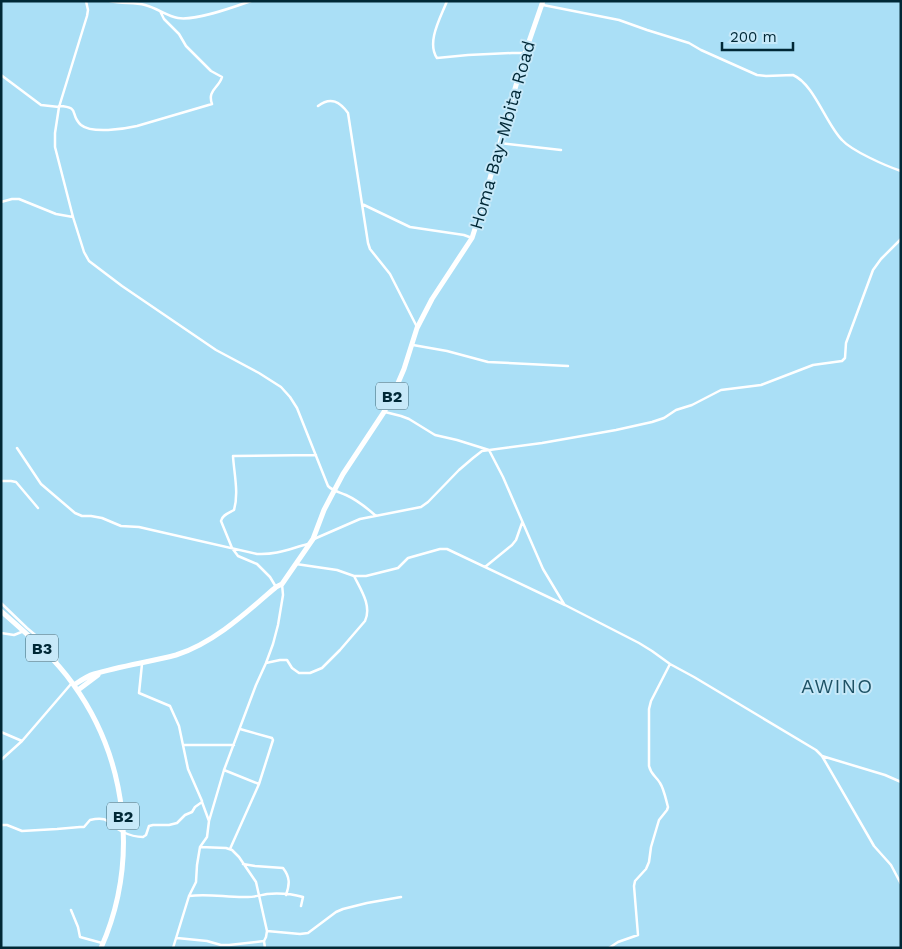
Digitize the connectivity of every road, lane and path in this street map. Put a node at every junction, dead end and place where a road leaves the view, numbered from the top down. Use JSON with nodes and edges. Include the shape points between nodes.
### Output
{"nodes":[{"id":1,"x":86,"y":1,"type":"edge"},
{"id":2,"x":110,"y":1,"type":"edge"},
{"id":3,"x":251,"y":1,"type":"edge"},
{"id":4,"x":447,"y":1,"type":"edge"},
{"id":5,"x":542,"y":3,"type":"edge"},
{"id":6,"x":160,"y":10,"type":"junction"},
{"id":7,"x":525,"y":54,"type":"junction"},
{"id":8,"x":1,"y":75,"type":"edge"},
{"id":9,"x":318,"y":106,"type":"dead end"},
{"id":10,"x":59,"y":107,"type":"junction"},
{"id":11,"x":500,"y":143,"type":"junction"},
{"id":12,"x":561,"y":150,"type":"dead end"},
{"id":13,"x":901,"y":171,"type":"edge"},
{"id":14,"x":1,"y":202,"type":"edge"},
{"id":15,"x":362,"y":204,"type":"junction"},
{"id":16,"x":73,"y":218,"type":"junction"},
{"id":17,"x":472,"y":238,"type":"junction"},
{"id":18,"x":901,"y":239,"type":"edge"},
{"id":19,"x":417,"y":328,"type":"junction"},
{"id":20,"x":411,"y":345,"type":"junction"},
{"id":21,"x":568,"y":366,"type":"dead end"},
{"id":22,"x":384,"y":412,"type":"junction"},
{"id":23,"x":17,"y":448,"type":"dead end"},
{"id":24,"x":489,"y":450,"type":"junction"},
{"id":25,"x":316,"y":456,"type":"junction"},
{"id":26,"x":1,"y":481,"type":"edge"},
{"id":27,"x":334,"y":491,"type":"junction"},
{"id":28,"x":38,"y":508,"type":"dead end"},
{"id":29,"x":376,"y":516,"type":"junction"},
{"id":30,"x":522,"y":523,"type":"junction"},
{"id":31,"x":311,"y":541,"type":"junction"},
{"id":32,"x":232,"y":548,"type":"junction"},
{"id":33,"x":296,"y":564,"type":"junction"},
{"id":34,"x":485,"y":568,"type":"junction"},
{"id":35,"x":354,"y":576,"type":"junction"},
{"id":36,"x":282,"y":584,"type":"junction"},
{"id":37,"x":276,"y":586,"type":"junction"},
{"id":38,"x":1,"y":603,"type":"edge"},
{"id":39,"x":565,"y":605,"type":"junction"},
{"id":40,"x":1,"y":611,"type":"edge"},
{"id":41,"x":25,"y":629,"type":"junction"},
{"id":42,"x":1,"y":634,"type":"edge"},
{"id":43,"x":142,"y":663,"type":"junction"},
{"id":44,"x":266,"y":663,"type":"junction"},
{"id":45,"x":670,"y":664,"type":"junction"},
{"id":46,"x":75,"y":686,"type":"junction"},
{"id":47,"x":240,"y":728,"type":"junction"},
{"id":48,"x":1,"y":732,"type":"edge"},
{"id":49,"x":22,"y":741,"type":"junction"},
{"id":50,"x":183,"y":745,"type":"junction"},
{"id":51,"x":234,"y":745,"type":"junction"},
{"id":52,"x":822,"y":756,"type":"junction"},
{"id":53,"x":1,"y":760,"type":"edge"},
{"id":54,"x":224,"y":770,"type":"junction"},
{"id":55,"x":901,"y":782,"type":"edge"},
{"id":56,"x":258,"y":784,"type":"junction"},
{"id":57,"x":202,"y":802,"type":"junction"},
{"id":58,"x":209,"y":821,"type":"junction"},
{"id":59,"x":1,"y":825,"type":"edge"},
{"id":60,"x":124,"y":832,"type":"junction"},
{"id":61,"x":200,"y":847,"type":"junction"},
{"id":62,"x":230,"y":849,"type":"junction"},
{"id":63,"x":243,"y":864,"type":"junction"},
{"id":64,"x":901,"y":884,"type":"edge"},
{"id":65,"x":286,"y":895,"type":"junction"},
{"id":66,"x":189,"y":896,"type":"junction"},
{"id":67,"x":259,"y":896,"type":"junction"},
{"id":68,"x":401,"y":897,"type":"dead end"},
{"id":69,"x":301,"y":906,"type":"dead end"},
{"id":70,"x":71,"y":910,"type":"dead end"},
{"id":71,"x":266,"y":931,"type":"junction"},
{"id":72,"x":176,"y":938,"type":"junction"},
{"id":73,"x":264,"y":941,"type":"junction"},
{"id":74,"x":102,"y":946,"type":"edge"},
{"id":75,"x":229,"y":946,"type":"edge"},
{"id":76,"x":173,"y":948,"type":"edge"},
{"id":77,"x":265,"y":948,"type":"edge"},
{"id":78,"x":609,"y":948,"type":"edge"}],
"edges":[{"from":1,"to":10,"type":"street","via":[[87,16]]},
{"from":2,"to":6,"type":"street","via":[[142,4]]},
{"from":3,"to":6,"type":"street","via":[[194,17],[177,18]]},
{"from":4,"to":7,"type":"street","via":[[433,40],[437,58]]},
{"from":5,"to":7,"type":"highway","name":"Homa Bay-Mbita Road","number":"B2"},
{"from":5,"to":13,"type":"street","via":[[618,20],[689,43],[757,75],[797,76],[843,142]]},
{"from":6,"to":10,"type":"street","via":[[186,46],[211,71],[222,77],[211,95],[212,104],[112,130],[84,126],[72,109]]},
{"from":7,"to":11,"type":"highway","name":"Homa Bay-Mbita Road","number":"B2"},
{"from":8,"to":10,"type":"street","via":[[39,104]]},
{"from":9,"to":15,"type":"street","via":[[323,102],[336,101],[348,113]]},
{"from":10,"to":16,"type":"street","via":[[55,147]]},
{"from":11,"to":12,"type":"street"},
{"from":11,"to":17,"type":"highway","name":"Homa Bay-Mbita Road","number":"B2"},
{"from":14,"to":16,"type":"street","via":[[19,199]]},
{"from":15,"to":17,"type":"street","via":[[410,227]]},
{"from":15,"to":19,"type":"street","via":[[370,248],[390,274]]},
{"from":16,"to":25,"type":"street","via":[[86,258],[95,267],[216,350],[281,387],[297,408]]},
{"from":17,"to":19,"type":"highway","name":"Homa Bay-Mbita Road","number":"B2"},
{"from":18,"to":24,"type":"street","via":[[873,270],[842,361],[813,365],[761,385],[721,390],[652,422]]},
{"from":19,"to":20,"type":"highway","name":"Homa Bay-Mbita Road","number":"B2"},
{"from":20,"to":21,"type":"street","via":[[488,362]]},
{"from":20,"to":22,"type":"highway","name":"Homa Bay-Mbita Road","number":"B2"},
{"from":22,"to":24,"type":"street","via":[[401,416],[435,435]]},
{"from":22,"to":27,"type":"highway","name":"Homa Bay-Mbita Road","number":"B2"},
{"from":23,"to":32,"type":"street","via":[[41,484],[80,516],[97,516],[121,526],[146,528]]},
{"from":24,"to":29,"type":"street","via":[[473,458],[421,507]]},
{"from":24,"to":30,"type":"street"},
{"from":25,"to":27,"type":"street","via":[[328,486]]},
{"from":25,"to":32,"type":"street","via":[[233,456],[234,510],[221,522]]},
{"from":26,"to":28,"type":"street","via":[[16,482]]},
{"from":27,"to":29,"type":"street","via":[[346,495]]},
{"from":27,"to":31,"type":"highway","name":"Homa Bay-Mbita Road","number":"B2"},
{"from":29,"to":31,"type":"street"},
{"from":30,"to":34,"type":"street","via":[[512,545]]},
{"from":30,"to":39,"type":"street","via":[[543,569]]},
{"from":31,"to":32,"type":"street","via":[[270,555]]},
{"from":31,"to":33,"type":"highway","name":"Homa Bay-Mbita Road","number":"B2"},
{"from":32,"to":37,"type":"street","via":[[238,556],[256,564]]},
{"from":33,"to":35,"type":"street"},
{"from":33,"to":36,"type":"highway","name":"Homa Bay-Mbita Road","number":"B2"},
{"from":34,"to":35,"type":"street","via":[[444,549],[408,558],[395,569]]},
{"from":34,"to":39,"type":"street"},
{"from":35,"to":44,"type":"street","via":[[365,598],[367,616],[322,668],[299,673],[287,660]]},
{"from":36,"to":37,"type":"highway"},
{"from":36,"to":44,"type":"street","via":[[278,625]]},
{"from":37,"to":43,"type":"highway","via":[[205,642],[177,654]]},
{"from":38,"to":41,"type":"street"},
{"from":39,"to":45,"type":"street","via":[[652,650]]},
{"from":40,"to":41,"type":"highway","number":"B3"},
{"from":41,"to":42,"type":"street","via":[[14,635]]},
{"from":41,"to":46,"type":"highway","number":"B3"},
{"from":43,"to":46,"type":"highway","via":[[94,674]]},
{"from":43,"to":50,"type":"street","via":[[138,693],[170,706]]},
{"from":44,"to":47,"type":"street"},
{"from":45,"to":52,"type":"street"},
{"from":45,"to":78,"type":"street","via":[[649,709],[649,766],[660,783],[668,807],[659,820],[646,869],[635,881],[638,935]]},
{"from":46,"to":49,"type":"street"},
{"from":46,"to":60,"type":"highway","number":"B2","via":[[109,750],[118,785]]},
{"from":47,"to":51,"type":"street"},
{"from":47,"to":56,"type":"street","via":[[273,740]]},
{"from":48,"to":49,"type":"street"},
{"from":49,"to":53,"type":"street"},
{"from":50,"to":51,"type":"street"},
{"from":50,"to":57,"type":"street","via":[[188,769]]},
{"from":51,"to":54,"type":"street"},
{"from":52,"to":55,"type":"street","via":[[885,774]]},
{"from":52,"to":64,"type":"street","via":[[874,846],[891,865]]},
{"from":54,"to":56,"type":"street"},
{"from":54,"to":58,"type":"street"},
{"from":56,"to":62,"type":"street"},
{"from":57,"to":58,"type":"street"},
{"from":57,"to":60,"type":"street","via":[[177,823],[149,826],[143,837]]},
{"from":58,"to":61,"type":"street","via":[[207,837]]},
{"from":59,"to":60,"type":"street","via":[[22,831],[57,829],[84,827],[90,820],[102,818]]},
{"from":60,"to":74,"type":"highway","number":"B2","via":[[119,890]]},
{"from":61,"to":62,"type":"street"},
{"from":61,"to":66,"type":"street","via":[[196,882]]},
{"from":62,"to":63,"type":"street"},
{"from":63,"to":65,"type":"street","via":[[283,868],[289,877]]},
{"from":63,"to":67,"type":"street","via":[[256,882]]},
{"from":65,"to":67,"type":"street"},
{"from":65,"to":69,"type":"street","via":[[303,897]]},
{"from":66,"to":67,"type":"street"},
{"from":66,"to":72,"type":"street"},
{"from":67,"to":71,"type":"street"},
{"from":68,"to":71,"type":"street","via":[[343,909],[308,933]]},
{"from":70,"to":74,"type":"street","via":[[80,937]]},
{"from":71,"to":73,"type":"street"},
{"from":72,"to":75,"type":"street"},
{"from":72,"to":76,"type":"street"},
{"from":73,"to":75,"type":"street"},
{"from":73,"to":77,"type":"street"}]}
